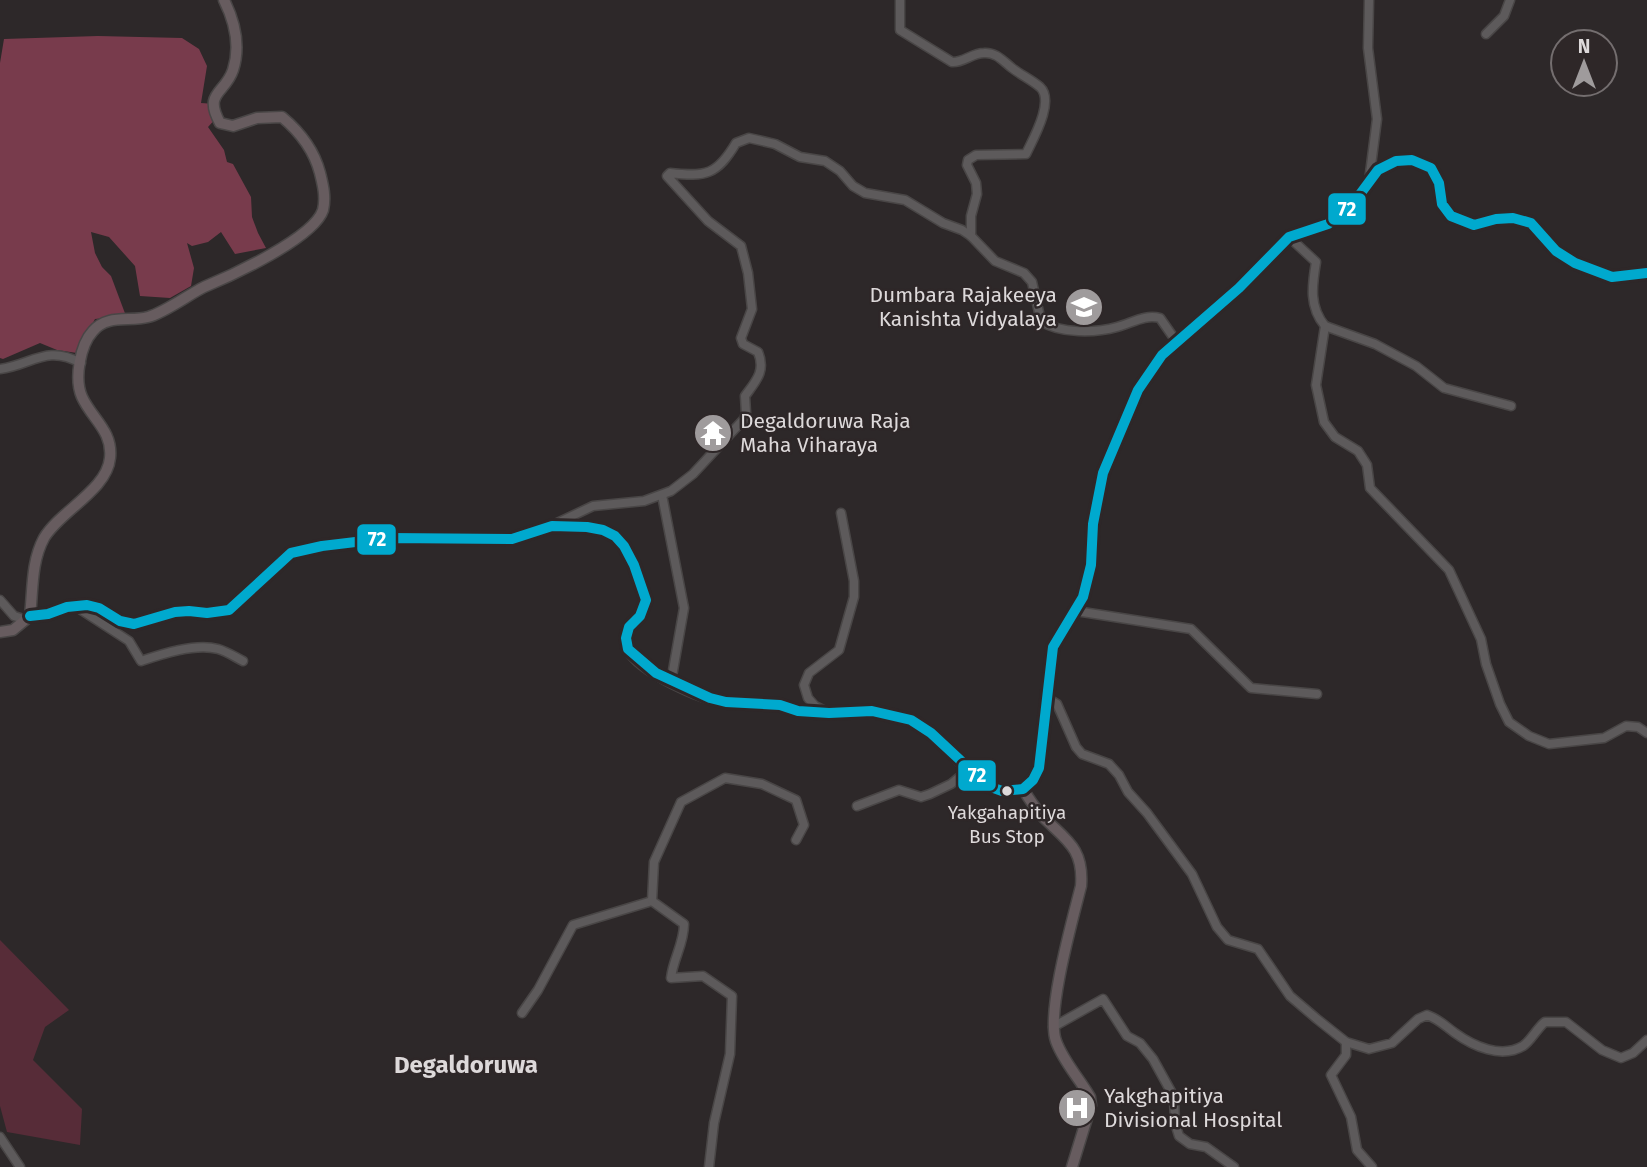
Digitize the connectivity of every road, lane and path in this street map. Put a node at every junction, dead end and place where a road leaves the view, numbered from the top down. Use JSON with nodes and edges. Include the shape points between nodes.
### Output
{"nodes":[{"id":1,"x":224,"y":0,"type":"edge"},
{"id":2,"x":900,"y":0,"type":"edge"},
{"id":3,"x":1368,"y":0,"type":"edge"},
{"id":4,"x":1510,"y":0,"type":"edge"},
{"id":5,"x":1486,"y":34,"type":"dead end"},
{"id":6,"x":1369,"y":181,"type":"junction"},
{"id":7,"x":971,"y":236,"type":"junction"},
{"id":8,"x":1289,"y":237,"type":"junction"},
{"id":9,"x":1647,"y":273,"type":"edge"},
{"id":10,"x":1325,"y":326,"type":"junction"},
{"id":11,"x":1176,"y":341,"type":"junction"},
{"id":12,"x":81,"y":363,"type":"junction"},
{"id":13,"x":0,"y":369,"type":"edge"},
{"id":14,"x":1511,"y":406,"type":"dead end"},
{"id":15,"x":662,"y":495,"type":"junction"},
{"id":16,"x":841,"y":513,"type":"dead end"},
{"id":17,"x":552,"y":526,"type":"junction"},
{"id":18,"x":0,"y":600,"type":"edge"},
{"id":19,"x":76,"y":606,"type":"junction"},
{"id":20,"x":1076,"y":611,"type":"junction"},
{"id":21,"x":28,"y":618,"type":"junction"},
{"id":22,"x":0,"y":632,"type":"edge"},
{"id":23,"x":243,"y":660,"type":"dead end"},
{"id":24,"x":671,"y":682,"type":"junction"},
{"id":25,"x":1317,"y":694,"type":"dead end"},
{"id":26,"x":1048,"y":698,"type":"junction"},
{"id":27,"x":829,"y":713,"type":"junction"},
{"id":28,"x":1647,"y":733,"type":"edge"},
{"id":29,"x":968,"y":770,"type":"junction"},
{"id":30,"x":1023,"y":789,"type":"junction"},
{"id":31,"x":857,"y":807,"type":"dead end"},
{"id":32,"x":796,"y":840,"type":"dead end"},
{"id":33,"x":652,"y":901,"type":"junction"},
{"id":34,"x":522,"y":1013,"type":"dead end"},
{"id":35,"x":1053,"y":1027,"type":"junction"},
{"id":36,"x":1647,"y":1040,"type":"edge"},
{"id":37,"x":1346,"y":1042,"type":"junction"},
{"id":38,"x":0,"y":1137,"type":"edge"},
{"id":39,"x":20,"y":1167,"type":"edge"},
{"id":40,"x":709,"y":1167,"type":"edge"},
{"id":41,"x":1072,"y":1167,"type":"edge"},
{"id":42,"x":1234,"y":1167,"type":"edge"},
{"id":43,"x":1372,"y":1167,"type":"edge"}],
"edges":[{"from":1,"to":12,"type":"main road","via":[[238,52],[232,73],[214,96],[212,109],[220,123],[282,117],[300,133],[325,190],[322,212],[304,232],[255,265],[149,317],[101,323],[91,332]]},
{"from":2,"to":7,"type":"street","via":[[900,30],[952,62],[984,53],[998,55],[1044,92],[1042,120],[1027,154],[976,155],[968,160],[977,194]]},
{"from":3,"to":6,"type":"street","via":[[1368,48],[1377,119]]},
{"from":4,"to":5,"type":"street","via":[[1504,16]]},
{"from":6,"to":8,"type":"street","via":[[1352,205],[1328,224]]},
{"from":6,"to":9,"type":"street","via":[[1396,161],[1412,160],[1431,168],[1439,183],[1441,204],[1451,216],[1474,225],[1504,218],[1531,223],[1556,251],[1575,263],[1612,276]]},
{"from":7,"to":11,"type":"street","via":[[995,261],[1032,282],[1041,321],[1049,327],[1077,331],[1114,328],[1151,316],[1160,318]]},
{"from":7,"to":15,"type":"street","via":[[905,200],[865,193],[825,160],[800,157],[749,138],[736,143],[709,173],[670,173],[667,176],[708,221],[741,246],[752,309],[741,338],[758,352],[762,362],[760,375],[745,396],[744,419],[693,474]]},
{"from":8,"to":10,"type":"street","via":[[1316,262],[1313,303]]},
{"from":8,"to":11,"type":"street"},
{"from":10,"to":14,"type":"street","via":[[1375,344],[1444,388]]},
{"from":10,"to":28,"type":"street","via":[[1316,385],[1324,422],[1335,437],[1358,451],[1367,465],[1370,488],[1449,570],[1481,639],[1509,722],[1549,744],[1604,738],[1626,726]]},
{"from":11,"to":20,"type":"street","via":[[1138,390],[1103,473],[1091,565]]},
{"from":12,"to":13,"type":"street","via":[[67,355],[42,355]]},
{"from":12,"to":21,"type":"main road","via":[[80,392],[104,429],[110,461],[95,486],[43,540]]},
{"from":15,"to":17,"type":"street","via":[[593,506]]},
{"from":15,"to":24,"type":"street","via":[[684,608]]},
{"from":16,"to":27,"type":"street","via":[[854,597],[839,650],[809,673],[804,685],[808,698]]},
{"from":17,"to":19,"type":"main road","via":[[512,539],[389,537],[291,552],[229,610],[174,612],[134,624],[99,608]]},
{"from":17,"to":24,"type":"main road","via":[[603,530],[624,546],[646,600],[640,616],[629,626],[628,649]]},
{"from":18,"to":21,"type":"street","via":[[14,616]]},
{"from":19,"to":21,"type":"main road"},
{"from":19,"to":23,"type":"street","via":[[129,641],[141,662],[204,647]]},
{"from":20,"to":25,"type":"street","via":[[1191,629],[1251,688]]},
{"from":20,"to":26,"type":"street","via":[[1053,647]]},
{"from":21,"to":22,"type":"main road","via":[[13,630]]},
{"from":24,"to":27,"type":"main road","via":[[726,702]]},
{"from":26,"to":30,"type":"street","via":[[1039,768]]},
{"from":26,"to":37,"type":"street","via":[[1057,704],[1082,754],[1109,764],[1119,775],[1192,874],[1228,940],[1258,950],[1290,996]]},
{"from":27,"to":29,"type":"main road","via":[[872,711],[911,720]]},
{"from":29,"to":30,"type":"main road","via":[[994,789]]},
{"from":29,"to":31,"type":"street","via":[[930,794],[921,797],[899,790]]},
{"from":30,"to":35,"type":"main road","via":[[1074,847],[1082,874]]},
{"from":32,"to":33,"type":"street","via":[[804,825],[796,800],[762,783],[725,778],[681,802],[654,862]]},
{"from":33,"to":34,"type":"street","via":[[573,925]]},
{"from":33,"to":40,"type":"street","via":[[684,923],[684,939],[671,978],[702,976],[732,996],[730,1054]]},
{"from":35,"to":41,"type":"main road","via":[[1060,1051],[1090,1097]]},
{"from":35,"to":42,"type":"street","via":[[1103,999],[1127,1036],[1153,1059],[1169,1087],[1179,1136],[1206,1147]]},
{"from":36,"to":37,"type":"street","via":[[1633,1054],[1621,1058],[1602,1050],[1566,1022],[1545,1022],[1524,1046],[1492,1051],[1427,1015],[1392,1043],[1369,1049]]},
{"from":37,"to":43,"type":"street","via":[[1346,1055],[1331,1075],[1351,1117],[1357,1150]]},
{"from":38,"to":39,"type":"street"}]}
